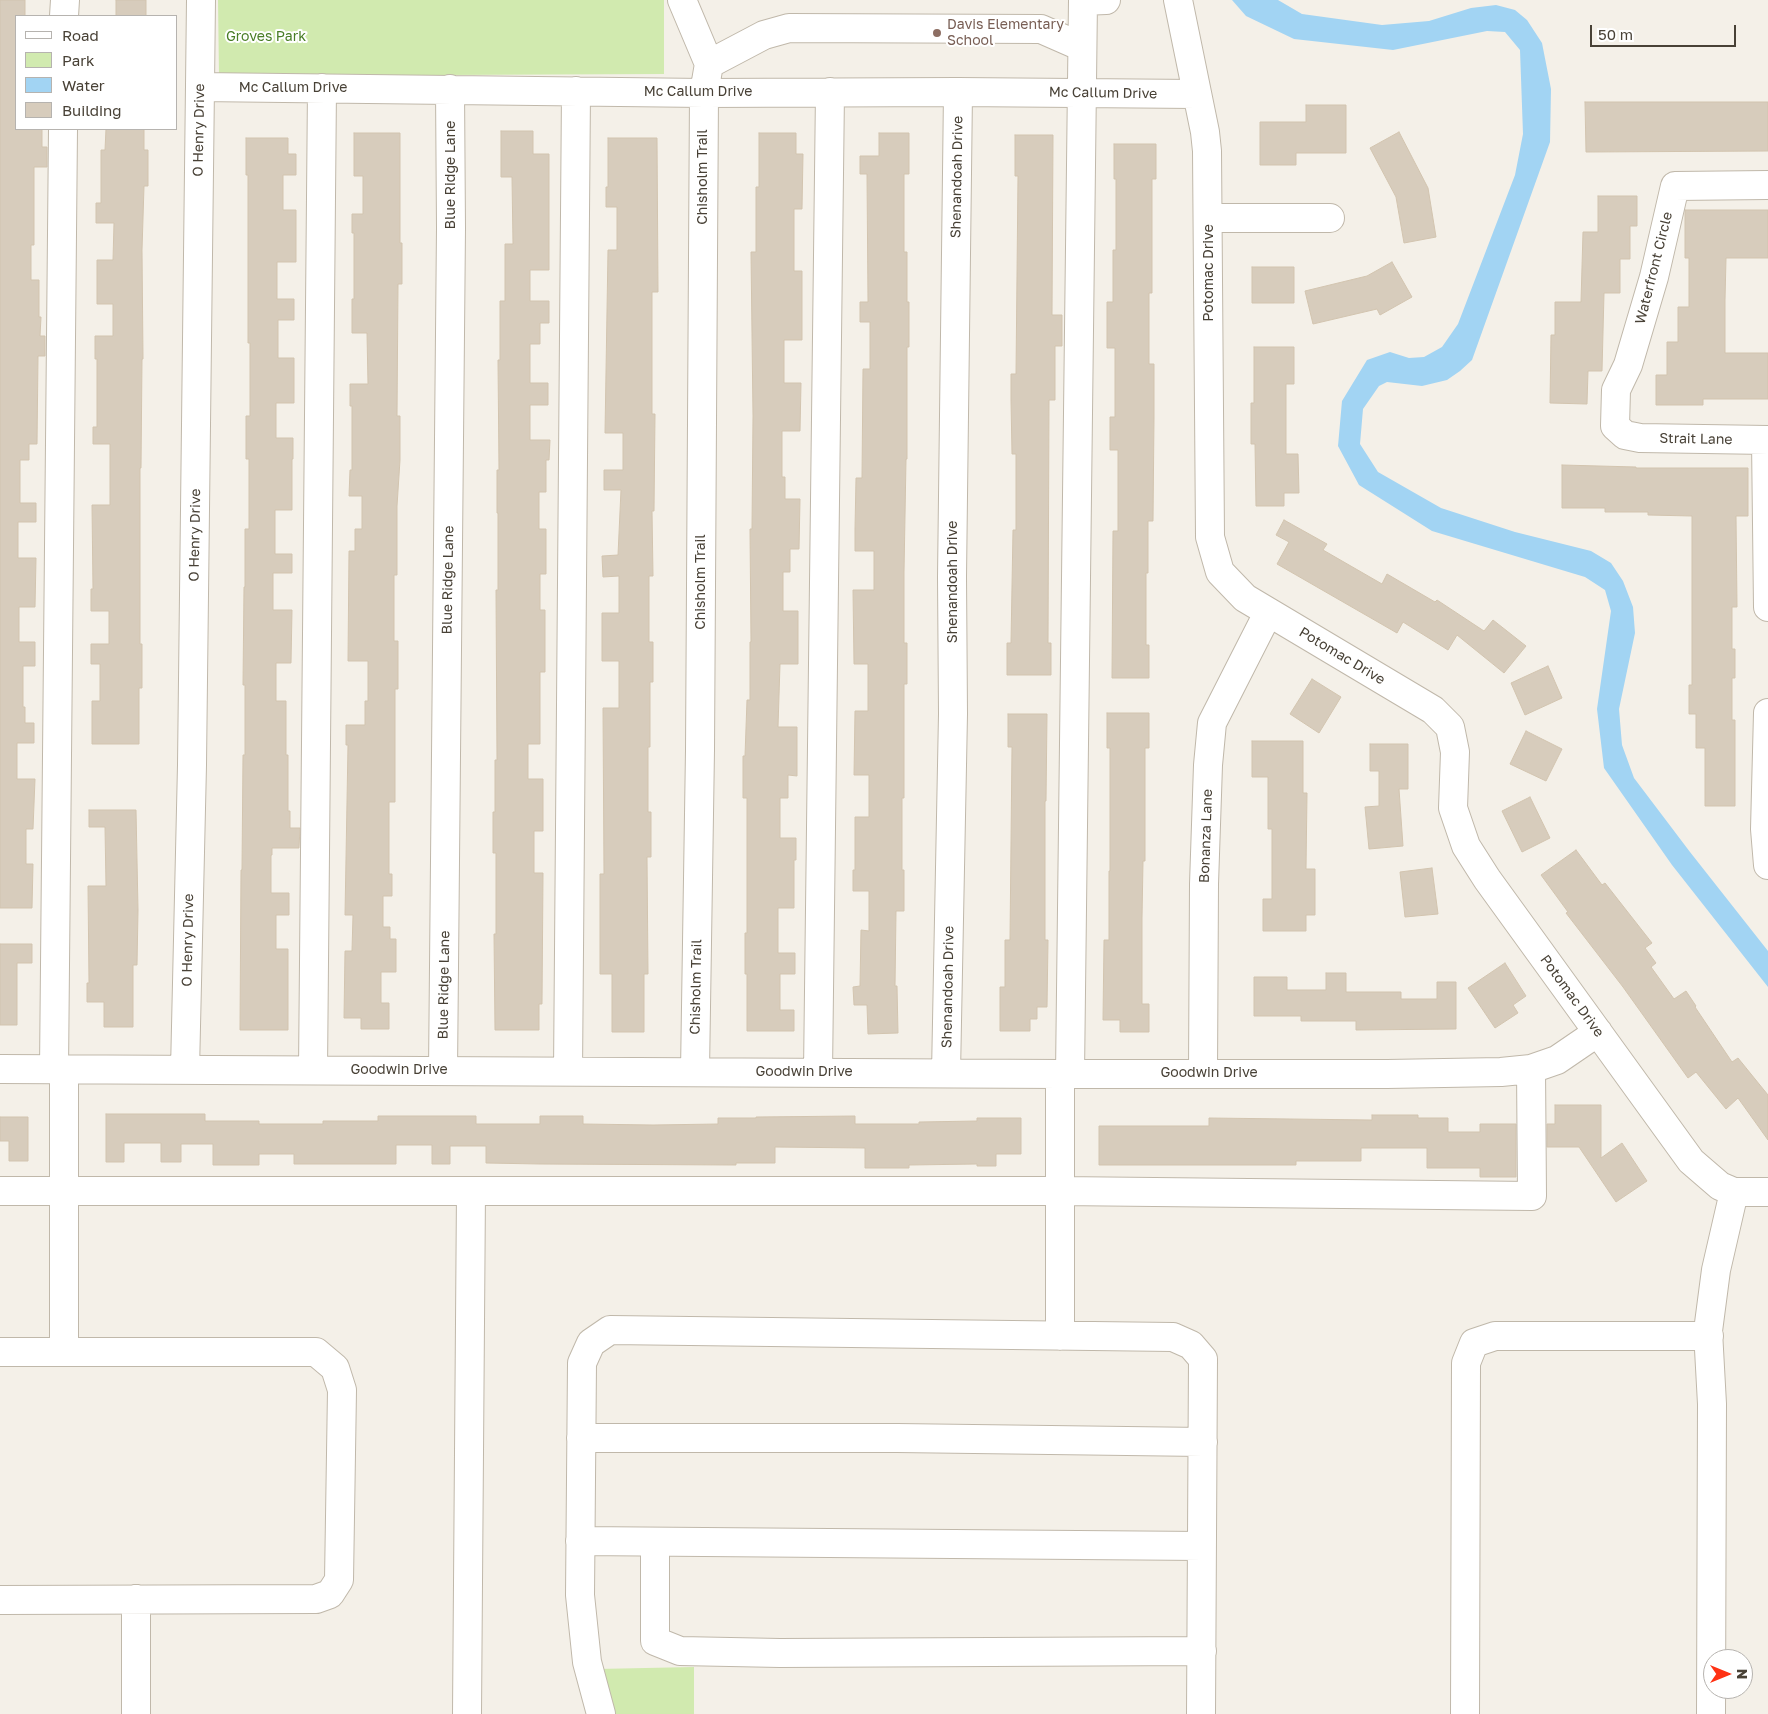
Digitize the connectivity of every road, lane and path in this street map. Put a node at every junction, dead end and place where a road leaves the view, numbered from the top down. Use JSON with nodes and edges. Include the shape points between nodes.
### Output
{"nodes":[{"id":1,"x":65,"y":0,"type":"edge"},
{"id":2,"x":201,"y":0,"type":"edge"},
{"id":3,"x":682,"y":0,"type":"edge"},
{"id":4,"x":1083,"y":0,"type":"edge"},
{"id":5,"x":1106,"y":0,"type":"edge"},
{"id":6,"x":1178,"y":0,"type":"edge"},
{"id":7,"x":64,"y":15,"type":"edge"},
{"id":8,"x":1082,"y":47,"type":"junction"},
{"id":9,"x":709,"y":64,"type":"junction"},
{"id":10,"x":200,"y":88,"type":"junction"},
{"id":11,"x":322,"y":88,"type":"junction"},
{"id":12,"x":450,"y":89,"type":"junction"},
{"id":13,"x":576,"y":91,"type":"junction"},
{"id":14,"x":830,"y":92,"type":"junction"},
{"id":15,"x":958,"y":92,"type":"junction"},
{"id":16,"x":704,"y":93,"type":"junction"},
{"id":17,"x":1081,"y":93,"type":"junction"},
{"id":18,"x":1196,"y":94,"type":"junction"},
{"id":19,"x":63,"y":130,"type":"edge"},
{"id":20,"x":1768,"y":185,"type":"edge"},
{"id":21,"x":1209,"y":218,"type":"junction"},
{"id":22,"x":1330,"y":218,"type":"dead end"},
{"id":23,"x":1625,"y":435,"type":"joint"},
{"id":24,"x":1767,"y":440,"type":"edge"},
{"id":25,"x":1768,"y":608,"type":"edge"},
{"id":26,"x":1268,"y":612,"type":"junction"},
{"id":27,"x":1768,"y":713,"type":"edge"},
{"id":28,"x":1768,"y":865,"type":"edge"},
{"id":29,"x":1598,"y":1032,"type":"junction"},
{"id":30,"x":0,"y":1069,"type":"edge"},
{"id":31,"x":59,"y":1069,"type":"junction"},
{"id":32,"x":1531,"y":1069,"type":"junction"},
{"id":33,"x":185,"y":1070,"type":"junction"},
{"id":34,"x":313,"y":1070,"type":"junction"},
{"id":35,"x":443,"y":1070,"type":"junction"},
{"id":36,"x":568,"y":1071,"type":"junction"},
{"id":37,"x":695,"y":1071,"type":"junction"},
{"id":38,"x":818,"y":1072,"type":"junction"},
{"id":39,"x":946,"y":1073,"type":"junction"},
{"id":40,"x":1203,"y":1073,"type":"junction"},
{"id":41,"x":1065,"y":1074,"type":"junction"},
{"id":42,"x":0,"y":1191,"type":"edge"},
{"id":43,"x":64,"y":1191,"type":"junction"},
{"id":44,"x":471,"y":1191,"type":"junction"},
{"id":45,"x":1060,"y":1191,"type":"junction"},
{"id":46,"x":1734,"y":1192,"type":"junction"},
{"id":47,"x":1768,"y":1192,"type":"edge"},
{"id":48,"x":1060,"y":1336,"type":"junction"},
{"id":49,"x":1709,"y":1336,"type":"junction"},
{"id":50,"x":0,"y":1352,"type":"edge"},
{"id":51,"x":64,"y":1352,"type":"junction"},
{"id":52,"x":581,"y":1438,"type":"junction"},
{"id":53,"x":1203,"y":1442,"type":"junction"},
{"id":54,"x":580,"y":1541,"type":"junction"},
{"id":55,"x":654,"y":1542,"type":"junction"},
{"id":56,"x":1202,"y":1546,"type":"junction"},
{"id":57,"x":136,"y":1599,"type":"junction"},
{"id":58,"x":0,"y":1600,"type":"edge"},
{"id":59,"x":1202,"y":1651,"type":"junction"},
{"id":60,"x":136,"y":1714,"type":"edge"},
{"id":61,"x":467,"y":1714,"type":"edge"},
{"id":62,"x":600,"y":1714,"type":"edge"},
{"id":63,"x":1202,"y":1714,"type":"edge"},
{"id":64,"x":1465,"y":1714,"type":"edge"},
{"id":65,"x":1711,"y":1714,"type":"edge"}],
"edges":[{"from":1,"to":7,"type":"street"},
{"from":2,"to":10,"type":"street","name":"O Henry Drive"},
{"from":3,"to":9,"type":"street"},
{"from":4,"to":5,"type":"street"},
{"from":4,"to":8,"type":"street"},
{"from":6,"to":18,"type":"street","name":"Potomac Drive"},
{"from":8,"to":9,"type":"street","via":[[1041,29],[789,28],[764,35]]},
{"from":8,"to":17,"type":"street"},
{"from":9,"to":16,"type":"street","name":"Chisholm Trail"},
{"from":10,"to":11,"type":"street","name":"Mc Callum Drive"},
{"from":10,"to":33,"type":"street","name":"O Henry Drive"},
{"from":11,"to":12,"type":"street","name":"Mc Callum Drive"},
{"from":11,"to":34,"type":"street"},
{"from":12,"to":13,"type":"street","name":"Mc Callum Drive"},
{"from":12,"to":35,"type":"street","name":"Blue Ridge Lane"},
{"from":13,"to":16,"type":"street","name":"Mc Callum Drive"},
{"from":13,"to":36,"type":"street"},
{"from":14,"to":15,"type":"street","name":"Mc Callum Drive"},
{"from":14,"to":16,"type":"street","name":"Mc Callum Drive"},
{"from":14,"to":38,"type":"street"},
{"from":15,"to":17,"type":"street","name":"Mc Callum Drive"},
{"from":15,"to":39,"type":"street","name":"Shenandoah Drive","via":[[953,724]]},
{"from":16,"to":37,"type":"street","name":"Chisholm Trail"},
{"from":17,"to":18,"type":"street","name":"Mc Callum Drive"},
{"from":17,"to":41,"type":"street"},
{"from":18,"to":21,"type":"street","name":"Potomac Drive","via":[[1207,151]]},
{"from":19,"to":31,"type":"street"},
{"from":20,"to":23,"type":"street","name":"Waterfront Circle","via":[[1675,186],[1654,277],[1628,365],[1616,390],[1615,426]]},
{"from":21,"to":22,"type":"street"},
{"from":21,"to":26,"type":"street","name":"Potomac Drive","via":[[1210,537],[1220,572],[1245,598]]},
{"from":23,"to":24,"type":"street","name":"Strait Lane"},
{"from":24,"to":25,"type":"street"},
{"from":26,"to":29,"type":"street","name":"Potomac Drive","via":[[1433,710],[1450,727],[1455,752],[1453,808],[1466,846]]},
{"from":26,"to":40,"type":"street","name":"Bonanza Lane","via":[[1212,723],[1205,864]]},
{"from":27,"to":28,"type":"street","via":[[1765,829]]},
{"from":29,"to":32,"type":"street","name":"Goodwin Drive","via":[[1557,1060]]},
{"from":29,"to":46,"type":"street","name":"Potomac Drive","via":[[1691,1161],[1720,1186]]},
{"from":30,"to":31,"type":"street","name":"Goodwin Drive"},
{"from":31,"to":33,"type":"street","name":"Goodwin Drive"},
{"from":31,"to":43,"type":"street"},
{"from":32,"to":40,"type":"street","name":"Goodwin Drive","via":[[1387,1074]]},
{"from":32,"to":45,"type":"street","via":[[1532,1196]]},
{"from":33,"to":34,"type":"street","name":"Goodwin Drive"},
{"from":34,"to":35,"type":"street","name":"Goodwin Drive"},
{"from":35,"to":36,"type":"street","name":"Goodwin Drive"},
{"from":36,"to":37,"type":"street","name":"Goodwin Drive"},
{"from":37,"to":38,"type":"street","name":"Goodwin Drive"},
{"from":38,"to":39,"type":"street","name":"Goodwin Drive"},
{"from":39,"to":41,"type":"street","name":"Goodwin Drive"},
{"from":40,"to":41,"type":"street","name":"Goodwin Drive"},
{"from":41,"to":45,"type":"street"},
{"from":42,"to":43,"type":"street"},
{"from":43,"to":44,"type":"street"},
{"from":43,"to":51,"type":"street"},
{"from":44,"to":45,"type":"street"},
{"from":44,"to":61,"type":"street"},
{"from":45,"to":48,"type":"street"},
{"from":46,"to":47,"type":"street"},
{"from":46,"to":49,"type":"street","via":[[1716,1270]]},
{"from":48,"to":52,"type":"street","via":[[610,1330],[590,1343],[582,1363]]},
{"from":48,"to":53,"type":"street","via":[[1173,1337],[1191,1345],[1203,1358]]},
{"from":49,"to":64,"type":"street","via":[[1494,1336],[1474,1343],[1466,1363]]},
{"from":49,"to":65,"type":"street","via":[[1712,1404]]},
{"from":50,"to":51,"type":"street"},
{"from":51,"to":57,"type":"street","via":[[316,1352],[335,1368],[342,1390],[339,1580],[330,1594],[316,1599]]},
{"from":52,"to":53,"type":"street"},
{"from":52,"to":54,"type":"street"},
{"from":53,"to":56,"type":"street"},
{"from":54,"to":55,"type":"street"},
{"from":54,"to":62,"type":"street","via":[[580,1595],[587,1662]]},
{"from":55,"to":56,"type":"street"},
{"from":55,"to":59,"type":"street","via":[[656,1641],[680,1651]]},
{"from":56,"to":59,"type":"street"},
{"from":57,"to":58,"type":"street"},
{"from":57,"to":60,"type":"street"},
{"from":59,"to":63,"type":"street"}]}
